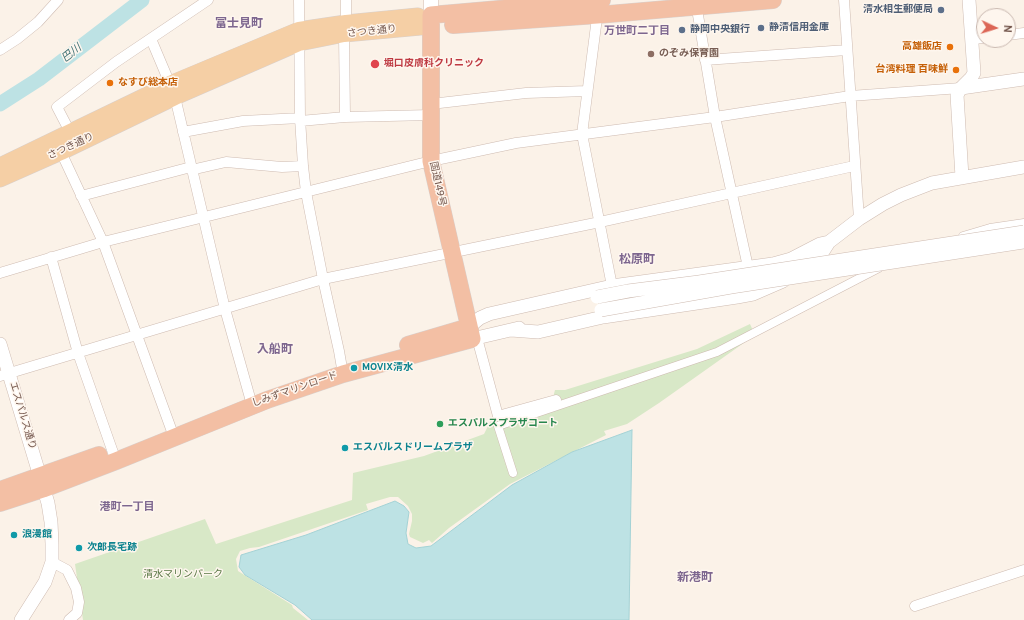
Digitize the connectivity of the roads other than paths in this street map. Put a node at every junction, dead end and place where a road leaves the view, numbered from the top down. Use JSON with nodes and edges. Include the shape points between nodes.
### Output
{"nodes":[{"id":1,"x":58,"y":0,"type":"edge"},
{"id":2,"x":208,"y":0,"type":"edge"},
{"id":3,"x":299,"y":0,"type":"edge"},
{"id":4,"x":346,"y":0,"type":"edge"},
{"id":5,"x":773,"y":0,"type":"edge"},
{"id":6,"x":844,"y":0,"type":"edge"},
{"id":7,"x":969,"y":0,"type":"edge"},
{"id":8,"x":696,"y":3,"type":"edge"},
{"id":9,"x":599,"y":4,"type":"edge"},
{"id":10,"x":431,"y":14,"type":"edge"},
{"id":11,"x":345,"y":28,"type":"junction"},
{"id":12,"x":976,"y":30,"type":"edge"},
{"id":13,"x":299,"y":37,"type":"junction"},
{"id":14,"x":151,"y":39,"type":"junction"},
{"id":15,"x":977,"y":48,"type":"edge"},
{"id":16,"x":0,"y":50,"type":"edge"},
{"id":17,"x":847,"y":50,"type":"junction"},
{"id":18,"x":705,"y":60,"type":"junction"},
{"id":19,"x":1024,"y":79,"type":"edge"},
{"id":20,"x":961,"y":88,"type":"junction"},
{"id":21,"x":172,"y":91,"type":"junction"},
{"id":22,"x":587,"y":91,"type":"junction"},
{"id":23,"x":850,"y":96,"type":"junction"},
{"id":24,"x":431,"y":109,"type":"junction"},
{"id":25,"x":345,"y":117,"type":"junction"},
{"id":26,"x":715,"y":117,"type":"junction"},
{"id":27,"x":300,"y":119,"type":"junction"},
{"id":28,"x":183,"y":132,"type":"junction"},
{"id":29,"x":582,"y":134,"type":"junction"},
{"id":30,"x":66,"y":142,"type":"junction"},
{"id":31,"x":431,"y":161,"type":"junction"},
{"id":32,"x":0,"y":166,"type":"edge"},
{"id":33,"x":303,"y":166,"type":"junction"},
{"id":34,"x":854,"y":166,"type":"junction"},
{"id":35,"x":1024,"y":167,"type":"edge"},
{"id":36,"x":191,"y":168,"type":"junction"},
{"id":37,"x":962,"y":177,"type":"junction"},
{"id":38,"x":0,"y":179,"type":"edge"},
{"id":39,"x":306,"y":192,"type":"junction"},
{"id":40,"x":731,"y":193,"type":"junction"},
{"id":41,"x":81,"y":196,"type":"junction"},
{"id":42,"x":203,"y":218,"type":"junction"},
{"id":43,"x":858,"y":219,"type":"junction"},
{"id":44,"x":600,"y":222,"type":"junction"},
{"id":45,"x":1024,"y":223,"type":"edge"},
{"id":46,"x":1024,"y":232,"type":"edge"},
{"id":47,"x":103,"y":242,"type":"junction"},
{"id":48,"x":829,"y":242,"type":"junction"},
{"id":49,"x":1024,"y":242,"type":"edge"},
{"id":50,"x":452,"y":252,"type":"junction"},
{"id":51,"x":51,"y":257,"type":"junction"},
{"id":52,"x":748,"y":268,"type":"junction"},
{"id":53,"x":0,"y":273,"type":"edge"},
{"id":54,"x":323,"y":279,"type":"junction"},
{"id":55,"x":612,"y":286,"type":"junction"},
{"id":56,"x":753,"y":294,"type":"junction"},
{"id":57,"x":225,"y":309,"type":"junction"},
{"id":58,"x":511,"y":330,"type":"junction"},
{"id":59,"x":473,"y":334,"type":"junction"},
{"id":60,"x":136,"y":336,"type":"junction"},
{"id":61,"x":0,"y":344,"type":"edge"},
{"id":62,"x":78,"y":352,"type":"junction"},
{"id":63,"x":342,"y":369,"type":"junction"},
{"id":64,"x":4,"y":375,"type":"edge"},
{"id":65,"x":556,"y":400,"type":"dead end"},
{"id":66,"x":251,"y":402,"type":"junction"},
{"id":67,"x":172,"y":432,"type":"junction"},
{"id":68,"x":114,"y":456,"type":"junction"},
{"id":69,"x":512,"y":473,"type":"dead end"},
{"id":70,"x":41,"y":482,"type":"junction"},
{"id":71,"x":0,"y":490,"type":"edge"},
{"id":72,"x":0,"y":503,"type":"edge"},
{"id":73,"x":52,"y":562,"type":"junction"},
{"id":74,"x":1024,"y":570,"type":"edge"},
{"id":75,"x":915,"y":606,"type":"dead end"},
{"id":76,"x":21,"y":620,"type":"edge"},
{"id":77,"x":69,"y":620,"type":"edge"}],
"edges":[{"from":1,"to":16,"type":"street","via":[[38,22]]},
{"from":2,"to":14,"type":"street"},
{"from":3,"to":13,"type":"street"},
{"from":4,"to":11,"type":"street"},
{"from":5,"to":8,"type":"highway","name":"さつき通り"},
{"from":6,"to":17,"type":"street"},
{"from":7,"to":12,"type":"street"},
{"from":8,"to":9,"type":"highway","name":"さつき通り"},
{"from":8,"to":18,"type":"street"},
{"from":9,"to":10,"type":"highway","name":"さつき通り"},
{"from":9,"to":22,"type":"street"},
{"from":10,"to":11,"type":"main road","name":"さつき通り"},
{"from":10,"to":24,"type":"highway","name":"国道149号"},
{"from":11,"to":13,"type":"main road","name":"さつき通り"},
{"from":11,"to":25,"type":"street"},
{"from":13,"to":21,"type":"main road","name":"さつき通り"},
{"from":13,"to":27,"type":"street"},
{"from":14,"to":21,"type":"street"},
{"from":14,"to":30,"type":"street","via":[[57,107]]},
{"from":15,"to":20,"type":"street","via":[[974,73]]},
{"from":17,"to":18,"type":"street"},
{"from":17,"to":23,"type":"street"},
{"from":18,"to":26,"type":"street"},
{"from":19,"to":20,"type":"street"},
{"from":20,"to":23,"type":"street"},
{"from":20,"to":37,"type":"street","via":[[957,94]]},
{"from":21,"to":28,"type":"street"},
{"from":21,"to":30,"type":"main road","name":"さつき通り"},
{"from":22,"to":24,"type":"street","via":[[526,93]]},
{"from":22,"to":29,"type":"street"},
{"from":23,"to":26,"type":"street"},
{"from":23,"to":34,"type":"street"},
{"from":24,"to":25,"type":"street"},
{"from":24,"to":31,"type":"highway","name":"国道149号"},
{"from":25,"to":27,"type":"street"},
{"from":26,"to":29,"type":"street"},
{"from":26,"to":40,"type":"street"},
{"from":27,"to":28,"type":"street","via":[[243,121]]},
{"from":27,"to":33,"type":"street"},
{"from":28,"to":36,"type":"street"},
{"from":29,"to":31,"type":"street","via":[[516,142]]},
{"from":29,"to":44,"type":"street"},
{"from":30,"to":32,"type":"main road","name":"さつき通り"},
{"from":30,"to":38,"type":"main road","name":"さつき通り"},
{"from":30,"to":41,"type":"street"},
{"from":31,"to":39,"type":"street"},
{"from":31,"to":50,"type":"highway","name":"国道149号"},
{"from":33,"to":36,"type":"street","via":[[282,168],[226,162]]},
{"from":33,"to":39,"type":"street"},
{"from":34,"to":40,"type":"street"},
{"from":34,"to":43,"type":"street"},
{"from":35,"to":37,"type":"street"},
{"from":36,"to":41,"type":"street"},
{"from":36,"to":42,"type":"street"},
{"from":37,"to":43,"type":"street","via":[[917,188]]},
{"from":39,"to":42,"type":"street"},
{"from":39,"to":54,"type":"street"},
{"from":40,"to":44,"type":"street"},
{"from":40,"to":52,"type":"street"},
{"from":41,"to":47,"type":"street"},
{"from":42,"to":47,"type":"street"},
{"from":42,"to":57,"type":"street"},
{"from":43,"to":48,"type":"street"},
{"from":44,"to":50,"type":"street"},
{"from":44,"to":55,"type":"street"},
{"from":45,"to":69,"type":"street","via":[[990,228],[911,255],[876,269],[717,352],[498,426]]},
{"from":46,"to":59,"type":"street","name":"しみずマリンロード","bridge":true,"via":[[628,291],[597,297]]},
{"from":47,"to":51,"type":"street"},
{"from":47,"to":60,"type":"street"},
{"from":48,"to":52,"type":"street","via":[[790,259]]},
{"from":48,"to":56,"type":"street","via":[[822,252],[781,282]]},
{"from":49,"to":58,"type":"street","name":"しみずマリンロード","bridge":true,"via":[[731,287],[601,310]]},
{"from":50,"to":54,"type":"street"},
{"from":50,"to":59,"type":"highway","name":"国道149号"},
{"from":51,"to":53,"type":"street"},
{"from":51,"to":62,"type":"street"},
{"from":52,"to":55,"type":"street"},
{"from":52,"to":56,"type":"street"},
{"from":54,"to":57,"type":"street"},
{"from":54,"to":63,"type":"street"},
{"from":55,"to":59,"type":"street","via":[[489,314],[480,318]]},
{"from":56,"to":58,"type":"street","via":[[603,317],[538,332]]},
{"from":57,"to":60,"type":"street"},
{"from":57,"to":66,"type":"street"},
{"from":58,"to":59,"type":"street","name":"しみずマリンロード"},
{"from":59,"to":63,"type":"highway","name":"しみずマリンロード"},
{"from":59,"to":65,"type":"street","via":[[498,416]]},
{"from":60,"to":62,"type":"street"},
{"from":60,"to":67,"type":"street"},
{"from":61,"to":64,"type":"street","name":"エスパルス通り"},
{"from":62,"to":64,"type":"street"},
{"from":62,"to":68,"type":"street"},
{"from":63,"to":66,"type":"highway","name":"しみずマリンロード"},
{"from":64,"to":70,"type":"street","name":"エスパルス通り"},
{"from":66,"to":67,"type":"highway","name":"しみずマリンロード"},
{"from":67,"to":68,"type":"highway","name":"しみずマリンロード"},
{"from":68,"to":70,"type":"highway","name":"しみずマリンロード"},
{"from":70,"to":71,"type":"highway","name":"しみずマリンロード"},
{"from":70,"to":72,"type":"highway","name":"しみずマリンロード"},
{"from":70,"to":73,"type":"street","name":"エスパルス通り","via":[[51,522]]},
{"from":73,"to":76,"type":"street","name":"エスパルス通り","via":[[45,582]]},
{"from":73,"to":77,"type":"street","via":[[67,570],[76,588],[79,602],[77,614]]},
{"from":74,"to":75,"type":"street"}]}
